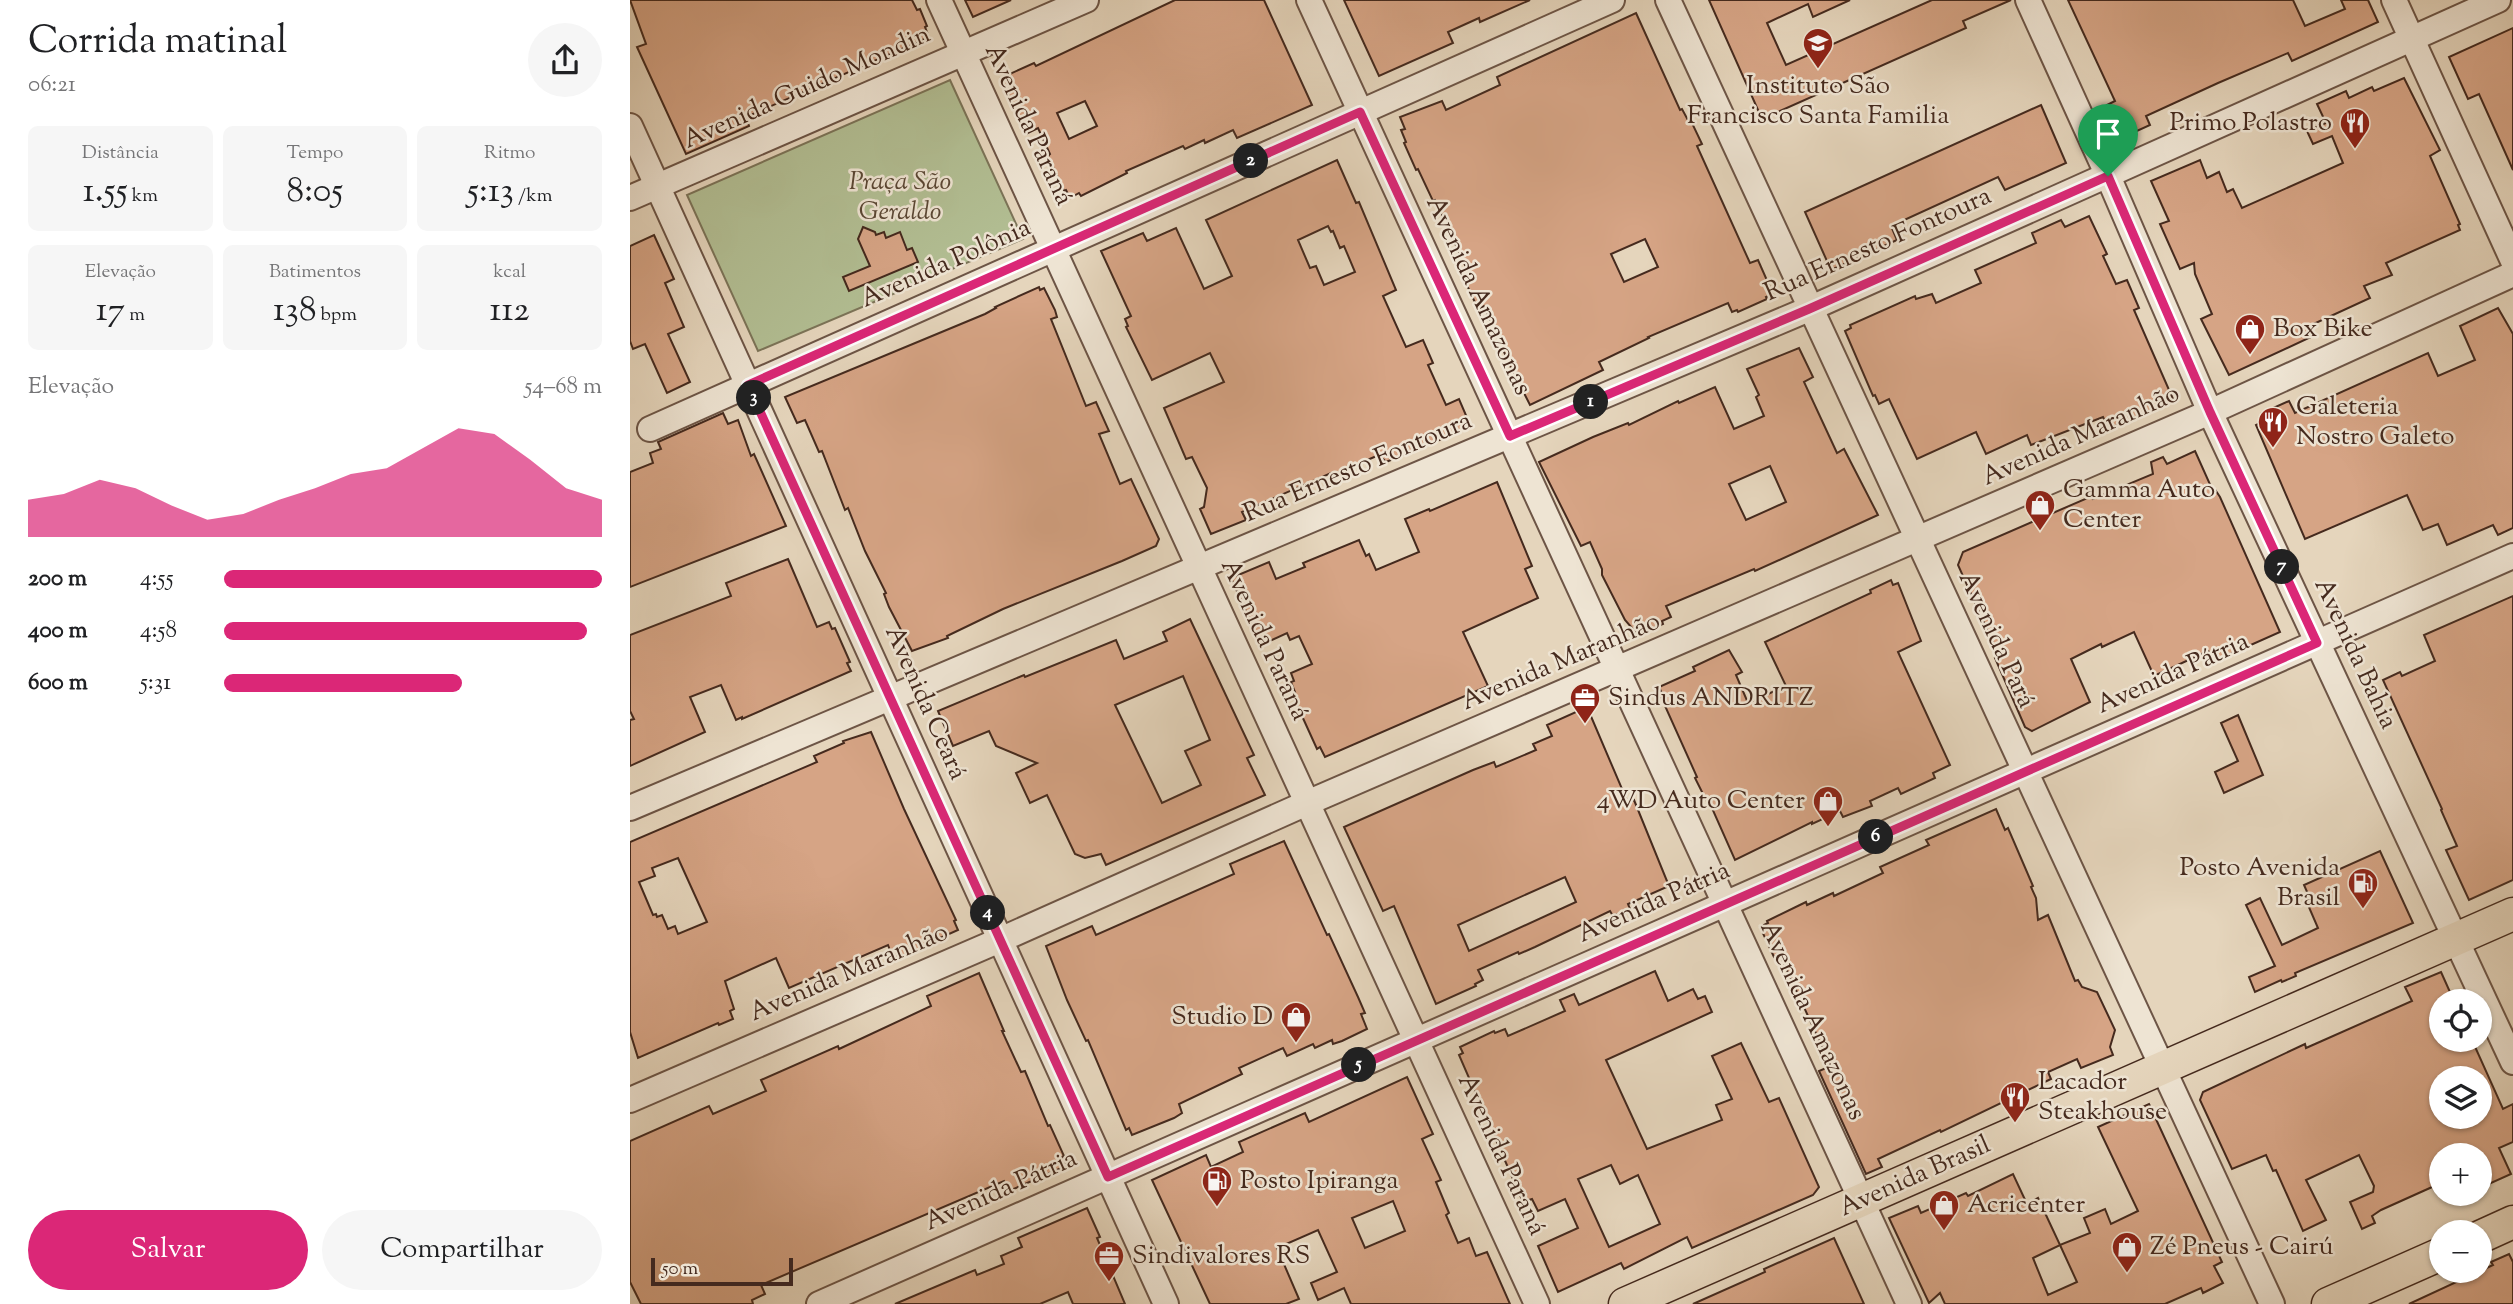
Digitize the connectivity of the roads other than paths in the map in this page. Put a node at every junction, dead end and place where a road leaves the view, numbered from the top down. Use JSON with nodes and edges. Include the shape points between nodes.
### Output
{"nodes":[{"id":1,"x":939,"y":0,"type":"edge"},
{"id":2,"x":1086,"y":0,"type":"edge"},
{"id":3,"x":1309,"y":0,"type":"edge"},
{"id":4,"x":1612,"y":0,"type":"edge"},
{"id":5,"x":1668,"y":0,"type":"edge"},
{"id":6,"x":2028,"y":0,"type":"edge"},
{"id":7,"x":2394,"y":0,"type":"edge"},
{"id":8,"x":2498,"y":0,"type":"edge"},
{"id":9,"x":2412,"y":40,"type":"junction"},
{"id":10,"x":962,"y":54,"type":"junction"},
{"id":11,"x":1360,"y":112,"type":"junction"},
{"id":12,"x":630,"y":126,"type":"edge"},
{"id":13,"x":2108,"y":176,"type":"junction"},
{"id":14,"x":657,"y":186,"type":"junction"},
{"id":15,"x":630,"y":198,"type":"edge"},
{"id":16,"x":1052,"y":250,"type":"junction"},
{"id":17,"x":2513,"y":261,"type":"edge"},
{"id":18,"x":2513,"y":274,"type":"edge"},
{"id":19,"x":1809,"y":309,"type":"junction"},
{"id":20,"x":748,"y":385,"type":"junction"},
{"id":21,"x":2210,"y":412,"type":"junction"},
{"id":22,"x":650,"y":429,"type":"dead end"},
{"id":23,"x":1510,"y":436,"type":"junction"},
{"id":24,"x":1917,"y":540,"type":"junction"},
{"id":25,"x":2513,"y":556,"type":"edge"},
{"id":26,"x":1199,"y":568,"type":"junction"},
{"id":27,"x":2317,"y":643,"type":"junction"},
{"id":28,"x":1617,"y":670,"type":"junction"},
{"id":29,"x":891,"y":699,"type":"junction"},
{"id":30,"x":2025,"y":772,"type":"junction"},
{"id":31,"x":1307,"y":803,"type":"junction"},
{"id":32,"x":630,"y":808,"type":"edge"},
{"id":33,"x":1725,"y":904,"type":"junction"},
{"id":34,"x":2513,"y":914,"type":"edge"},
{"id":35,"x":2456,"y":939,"type":"junction"},
{"id":36,"x":1000,"y":940,"type":"junction"},
{"id":37,"x":1416,"y":1040,"type":"junction"},
{"id":38,"x":2513,"y":1062,"type":"edge"},
{"id":39,"x":2162,"y":1068,"type":"junction"},
{"id":40,"x":630,"y":1100,"type":"edge"},
{"id":41,"x":1108,"y":1177,"type":"junction"},
{"id":42,"x":1861,"y":1200,"type":"junction"},
{"id":43,"x":2513,"y":1222,"type":"edge"},
{"id":44,"x":2492,"y":1232,"type":"edge"},
{"id":45,"x":2429,"y":1259,"type":"edge"},
{"id":46,"x":819,"y":1304,"type":"edge"},
{"id":47,"x":1166,"y":1304,"type":"edge"},
{"id":48,"x":1537,"y":1304,"type":"edge"},
{"id":49,"x":1626,"y":1304,"type":"edge"},
{"id":50,"x":1909,"y":1304,"type":"edge"},
{"id":51,"x":2272,"y":1304,"type":"edge"},
{"id":52,"x":2328,"y":1304,"type":"edge"}],
"edges":[{"from":1,"to":10,"type":"street","name":"Avenida Paraná"},
{"from":2,"to":10,"type":"street","name":"Avenida Guido Mondin"},
{"from":3,"to":11,"type":"street","name":"Avenida Amazonas"},
{"from":4,"to":11,"type":"street","name":"Avenida Polônia"},
{"from":5,"to":19,"type":"street","name":"Avenida Pará"},
{"from":6,"to":13,"type":"street","name":"Avenida Bahia"},
{"from":7,"to":9,"type":"street"},
{"from":8,"to":9,"type":"street","name":"Rua Ernesto Fontoura"},
{"from":9,"to":13,"type":"street","name":"Rua Ernesto Fontoura"},
{"from":9,"to":17,"type":"street"},
{"from":10,"to":14,"type":"street","name":"Avenida Guido Mondin"},
{"from":10,"to":16,"type":"street","name":"Avenida Paraná"},
{"from":11,"to":16,"type":"street","name":"Avenida Polônia"},
{"from":11,"to":23,"type":"street","name":"Avenida Amazonas"},
{"from":12,"to":14,"type":"street","name":"Avenida Ceará"},
{"from":13,"to":19,"type":"street","name":"Rua Ernesto Fontoura"},
{"from":13,"to":21,"type":"street","name":"Avenida Bahia"},
{"from":14,"to":15,"type":"street","name":"Avenida Guido Mondin"},
{"from":14,"to":20,"type":"street","name":"Avenida Ceará"},
{"from":16,"to":20,"type":"street","name":"Avenida Polônia"},
{"from":16,"to":26,"type":"street","name":"Avenida Paraná"},
{"from":18,"to":21,"type":"street","name":"Avenida Maranhão"},
{"from":19,"to":23,"type":"street","name":"Rua Ernesto Fontoura"},
{"from":19,"to":24,"type":"street","name":"Avenida Pará"},
{"from":20,"to":22,"type":"street","name":"Avenida Polônia"},
{"from":20,"to":29,"type":"street","name":"Avenida Ceará"},
{"from":21,"to":24,"type":"street","name":"Avenida Maranhão"},
{"from":21,"to":27,"type":"street","name":"Avenida Bahia"},
{"from":23,"to":26,"type":"street","name":"Rua Ernesto Fontoura"},
{"from":23,"to":28,"type":"street","name":"Avenida Amazonas"},
{"from":24,"to":28,"type":"street","name":"Avenida Maranhão"},
{"from":24,"to":30,"type":"street","name":"Avenida Pará"},
{"from":25,"to":27,"type":"street","name":"Avenida Pátria"},
{"from":26,"to":29,"type":"street","name":"Rua Ernesto Fontoura"},
{"from":26,"to":31,"type":"street","name":"Avenida Paraná"},
{"from":27,"to":30,"type":"street","name":"Avenida Pátria"},
{"from":27,"to":35,"type":"street","name":"Avenida Bahia"},
{"from":28,"to":31,"type":"street","name":"Avenida Maranhão"},
{"from":28,"to":33,"type":"street","name":"Avenida Amazonas"},
{"from":29,"to":32,"type":"street","name":"Rua Ernesto Fontoura"},
{"from":29,"to":36,"type":"street","name":"Avenida Ceará"},
{"from":30,"to":33,"type":"street","name":"Avenida Pátria"},
{"from":30,"to":39,"type":"street","name":"Avenida Pará"},
{"from":31,"to":36,"type":"street","name":"Avenida Maranhão"},
{"from":31,"to":37,"type":"street","name":"Avenida Paraná"},
{"from":33,"to":37,"type":"street","name":"Avenida Pátria"},
{"from":33,"to":42,"type":"street","name":"Avenida Amazonas"},
{"from":34,"to":35,"type":"main road","name":"Avenida Brasil"},
{"from":35,"to":38,"type":"street","name":"Avenida Bahia"},
{"from":35,"to":39,"type":"main road","name":"Avenida Brasil"},
{"from":36,"to":40,"type":"street","name":"Avenida Maranhão"},
{"from":36,"to":41,"type":"street","name":"Avenida Ceará"},
{"from":37,"to":41,"type":"street","name":"Avenida Pátria"},
{"from":37,"to":48,"type":"street","name":"Avenida Paraná"},
{"from":39,"to":42,"type":"main road","name":"Avenida Brasil"},
{"from":39,"to":51,"type":"street","name":"Avenida Pará"},
{"from":41,"to":46,"type":"street","name":"Avenida Pátria"},
{"from":41,"to":47,"type":"street","name":"Avenida Ceará"},
{"from":42,"to":49,"type":"main road","name":"Avenida Brasil"},
{"from":42,"to":50,"type":"street","name":"Avenida Amazonas"},
{"from":43,"to":44,"type":"main road"},
{"from":45,"to":52,"type":"main road"}]}
